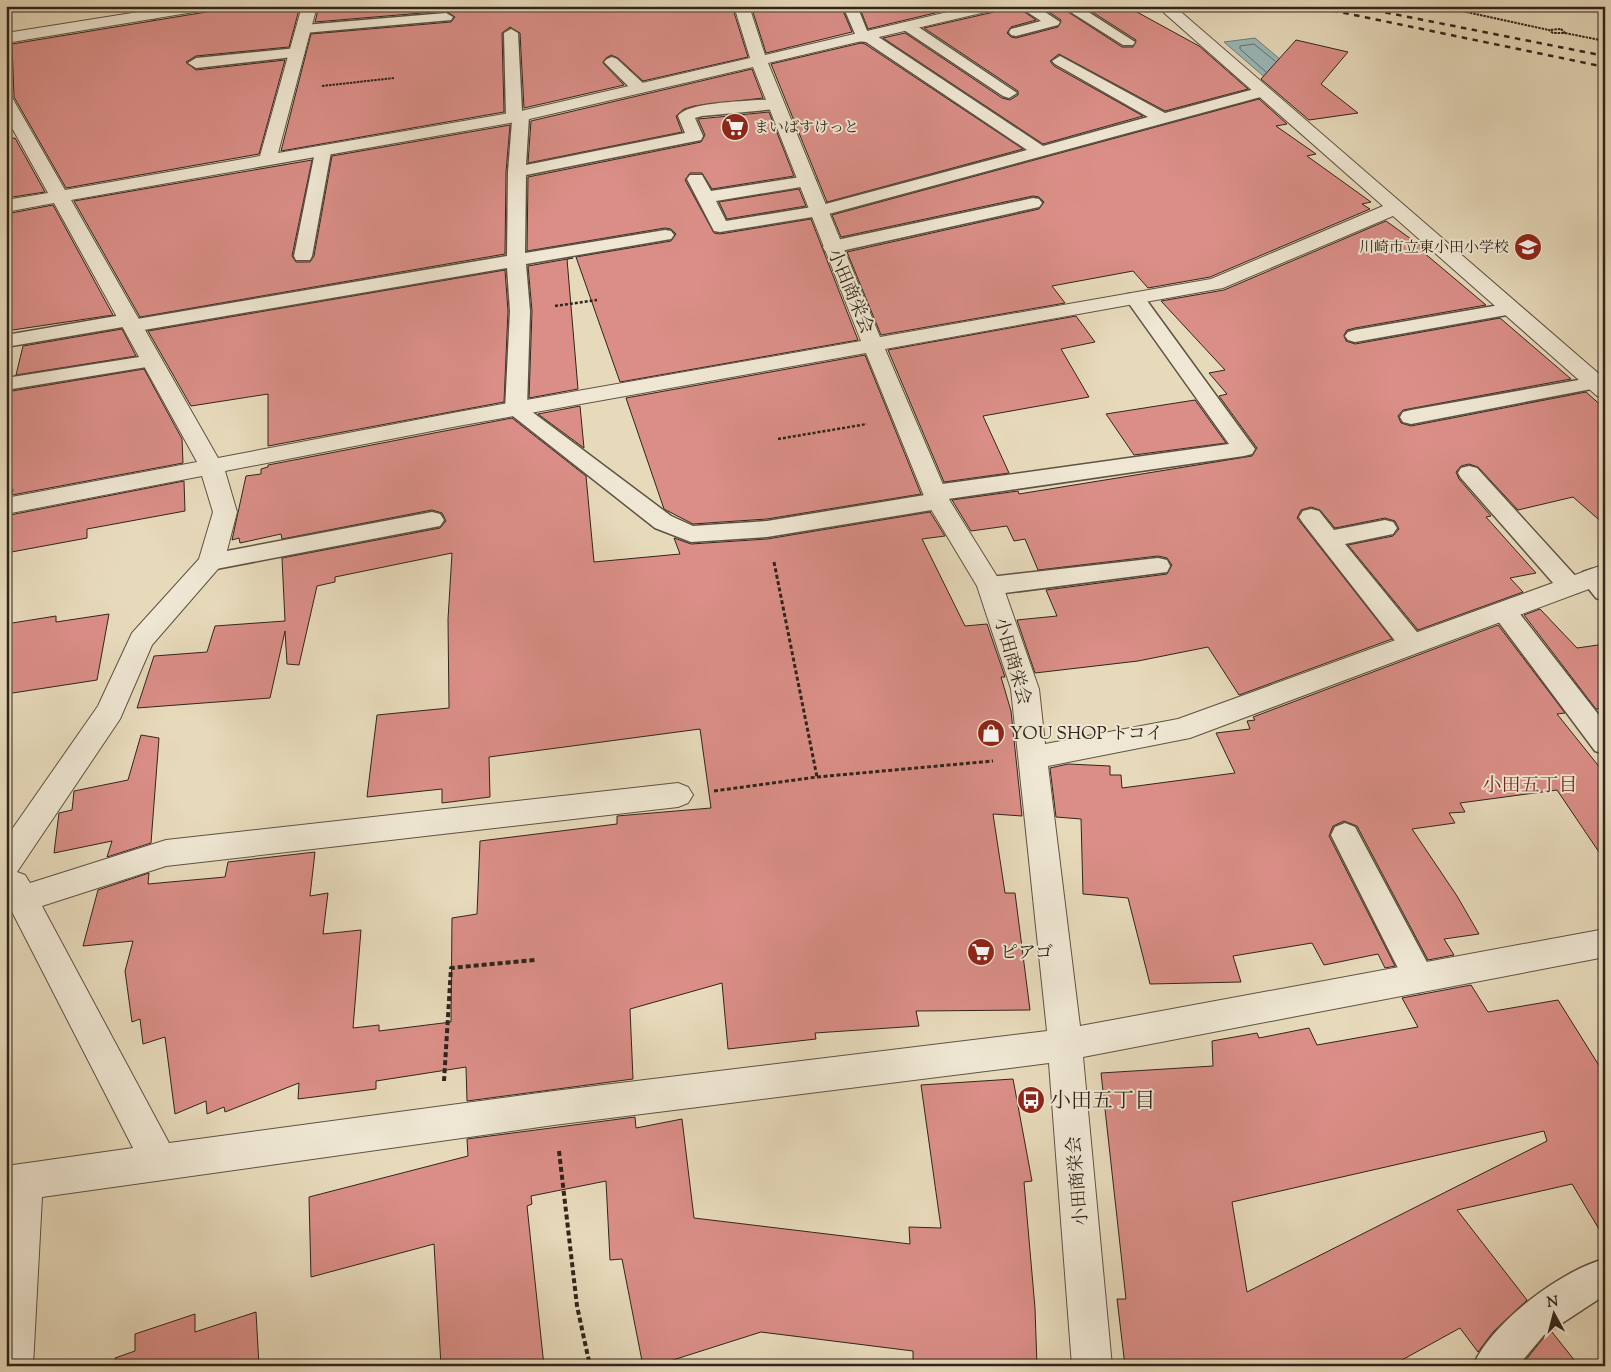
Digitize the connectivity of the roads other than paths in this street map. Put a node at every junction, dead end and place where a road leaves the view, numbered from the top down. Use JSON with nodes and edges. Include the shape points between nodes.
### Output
{"nodes":[{"id":1,"x":206,"y":6,"type":"edge"},
{"id":2,"x":310,"y":6,"type":"edge"},
{"id":3,"x":741,"y":6,"type":"edge"},
{"id":4,"x":850,"y":6,"type":"edge"},
{"id":5,"x":994,"y":6,"type":"edge"},
{"id":6,"x":1025,"y":6,"type":"edge"},
{"id":7,"x":1068,"y":6,"type":"edge"},
{"id":8,"x":1160,"y":6,"type":"edge"},
{"id":9,"x":154,"y":11,"type":"edge"},
{"id":10,"x":446,"y":17,"type":"dead end"},
{"id":11,"x":909,"y":27,"type":"junction"},
{"id":12,"x":304,"y":29,"type":"junction"},
{"id":13,"x":1016,"y":32,"type":"dead end"},
{"id":14,"x":511,"y":34,"type":"dead end"},
{"id":15,"x":866,"y":37,"type":"junction"},
{"id":16,"x":6,"y":38,"type":"edge"},
{"id":17,"x":1128,"y":42,"type":"dead end"},
{"id":18,"x":297,"y":53,"type":"junction"},
{"id":19,"x":1060,"y":61,"type":"dead end"},
{"id":20,"x":612,"y":62,"type":"dead end"},
{"id":21,"x":759,"y":62,"type":"junction"},
{"id":22,"x":196,"y":63,"type":"dead end"},
{"id":23,"x":639,"y":88,"type":"junction"},
{"id":24,"x":1262,"y":92,"type":"junction"},
{"id":25,"x":1009,"y":93,"type":"dead end"},
{"id":26,"x":6,"y":101,"type":"edge"},
{"id":27,"x":776,"y":104,"type":"junction"},
{"id":28,"x":517,"y":116,"type":"junction"},
{"id":29,"x":1163,"y":119,"type":"junction"},
{"id":30,"x":323,"y":152,"type":"junction"},
{"id":31,"x":1041,"y":152,"type":"junction"},
{"id":32,"x":267,"y":162,"type":"junction"},
{"id":33,"x":517,"y":172,"type":"junction"},
{"id":34,"x":696,"y":179,"type":"dead end"},
{"id":35,"x":807,"y":181,"type":"junction"},
{"id":36,"x":706,"y":197,"type":"junction"},
{"id":37,"x":61,"y":198,"type":"junction"},
{"id":38,"x":1033,"y":203,"type":"dead end"},
{"id":39,"x":6,"y":206,"type":"edge"},
{"id":40,"x":1395,"y":208,"type":"junction"},
{"id":41,"x":819,"y":210,"type":"junction"},
{"id":42,"x":665,"y":235,"type":"dead end"},
{"id":43,"x":832,"y":247,"type":"junction"},
{"id":44,"x":303,"y":256,"type":"dead end"},
{"id":45,"x":516,"y":259,"type":"junction"},
{"id":46,"x":1135,"y":298,"type":"junction"},
{"id":47,"x":1511,"y":309,"type":"junction"},
{"id":48,"x":130,"y":323,"type":"junction"},
{"id":49,"x":1355,"y":336,"type":"dead end"},
{"id":50,"x":6,"y":341,"type":"edge"},
{"id":51,"x":874,"y":343,"type":"junction"},
{"id":52,"x":152,"y":361,"type":"junction"},
{"id":53,"x":6,"y":384,"type":"edge"},
{"id":54,"x":1600,"y":387,"type":"edge"},
{"id":55,"x":516,"y":410,"type":"junction"},
{"id":56,"x":1411,"y":417,"type":"dead end"},
{"id":57,"x":212,"y":468,"type":"junction"},
{"id":58,"x":1469,"y":473,"type":"dead end"},
{"id":59,"x":937,"y":497,"type":"junction"},
{"id":60,"x":6,"y":506,"type":"edge"},
{"id":61,"x":1311,"y":517,"type":"dead end"},
{"id":62,"x":432,"y":520,"type":"dead end"},
{"id":63,"x":1385,"y":528,"type":"dead end"},
{"id":64,"x":1329,"y":539,"type":"junction"},
{"id":65,"x":211,"y":562,"type":"junction"},
{"id":66,"x":1158,"y":566,"type":"dead end"},
{"id":67,"x":1593,"y":582,"type":"edge"},
{"id":68,"x":990,"y":586,"type":"junction"},
{"id":69,"x":1504,"y":611,"type":"junction"},
{"id":70,"x":1412,"y":644,"type":"junction"},
{"id":71,"x":1605,"y":743,"type":"edge"},
{"id":72,"x":1034,"y":757,"type":"junction"},
{"id":73,"x":678,"y":795,"type":"road end"},
{"id":74,"x":1344,"y":835,"type":"dead end"},
{"id":75,"x":6,"y":863,"type":"edge"},
{"id":76,"x":15,"y":886,"type":"edge"},
{"id":77,"x":1605,"y":943,"type":"edge"},
{"id":78,"x":1419,"y":978,"type":"junction"},
{"id":79,"x":1065,"y":1045,"type":"junction"},
{"id":80,"x":160,"y":1163,"type":"junction"},
{"id":81,"x":16,"y":1183,"type":"edge"},
{"id":82,"x":1605,"y":1277,"type":"edge"},
{"id":83,"x":13,"y":1366,"type":"edge"},
{"id":84,"x":1092,"y":1366,"type":"edge"},
{"id":85,"x":1492,"y":1366,"type":"edge"}],
"edges":[{"from":1,"to":9,"type":"street"},
{"from":2,"to":12,"type":"street"},
{"from":3,"to":21,"type":"street","name":"小田商栄会"},
{"from":4,"to":15,"type":"lane"},
{"from":5,"to":11,"type":"street"},
{"from":6,"to":13,"type":"lane","via":[[1053,22]]},
{"from":7,"to":17,"type":"lane"},
{"from":8,"to":24,"type":"street","via":[[1167,8]]},
{"from":9,"to":16,"type":"street"},
{"from":10,"to":12,"type":"lane"},
{"from":11,"to":15,"type":"street"},
{"from":11,"to":25,"type":"lane"},
{"from":12,"to":18,"type":"street"},
{"from":14,"to":28,"type":"lane"},
{"from":15,"to":21,"type":"street"},
{"from":15,"to":31,"type":"lane"},
{"from":18,"to":22,"type":"lane"},
{"from":18,"to":32,"type":"street"},
{"from":19,"to":29,"type":"lane"},
{"from":20,"to":23,"type":"lane"},
{"from":21,"to":23,"type":"street"},
{"from":21,"to":27,"type":"street","name":"小田商栄会"},
{"from":23,"to":28,"type":"street"},
{"from":24,"to":29,"type":"lane"},
{"from":24,"to":40,"type":"street"},
{"from":26,"to":37,"type":"street"},
{"from":27,"to":33,"type":"lane","via":[[699,112],[686,116],[696,136]]},
{"from":27,"to":35,"type":"street","name":"小田商栄会"},
{"from":28,"to":30,"type":"street"},
{"from":28,"to":33,"type":"lane"},
{"from":29,"to":31,"type":"lane"},
{"from":30,"to":32,"type":"street"},
{"from":30,"to":44,"type":"lane"},
{"from":31,"to":41,"type":"lane"},
{"from":32,"to":37,"type":"street"},
{"from":33,"to":45,"type":"lane"},
{"from":34,"to":36,"type":"lane"},
{"from":35,"to":36,"type":"lane"},
{"from":35,"to":41,"type":"street","name":"小田商栄会"},
{"from":36,"to":41,"type":"lane","via":[[720,227]]},
{"from":37,"to":39,"type":"street"},
{"from":37,"to":48,"type":"street"},
{"from":38,"to":43,"type":"lane"},
{"from":40,"to":46,"type":"street","via":[[1216,284]]},
{"from":40,"to":47,"type":"street"},
{"from":41,"to":43,"type":"street","name":"小田商栄会"},
{"from":42,"to":45,"type":"lane"},
{"from":43,"to":51,"type":"street","name":"小田商栄会"},
{"from":45,"to":48,"type":"lane"},
{"from":45,"to":55,"type":"lane","via":[[520,311]]},
{"from":46,"to":51,"type":"street"},
{"from":46,"to":59,"type":"lane","via":[[1244,449]]},
{"from":47,"to":49,"type":"lane"},
{"from":47,"to":54,"type":"street"},
{"from":48,"to":50,"type":"lane"},
{"from":48,"to":52,"type":"street"},
{"from":51,"to":55,"type":"street"},
{"from":51,"to":59,"type":"street","name":"小田商栄会"},
{"from":52,"to":53,"type":"lane"},
{"from":52,"to":57,"type":"street"},
{"from":54,"to":56,"type":"lane"},
{"from":55,"to":57,"type":"street"},
{"from":55,"to":59,"type":"lane","via":[[663,522],[691,534],[767,528]]},
{"from":57,"to":60,"type":"street"},
{"from":57,"to":65,"type":"street","via":[[225,512]]},
{"from":58,"to":67,"type":"lane"},
{"from":59,"to":68,"type":"street","name":"小田商栄会"},
{"from":61,"to":64,"type":"lane"},
{"from":62,"to":65,"type":"lane"},
{"from":63,"to":64,"type":"lane"},
{"from":64,"to":70,"type":"lane"},
{"from":65,"to":75,"type":"street","via":[[140,640],[110,711]]},
{"from":66,"to":68,"type":"lane"},
{"from":67,"to":69,"type":"street"},
{"from":68,"to":72,"type":"street","name":"小田商栄会","via":[[1025,688]]},
{"from":69,"to":70,"type":"street"},
{"from":69,"to":71,"type":"lane"},
{"from":70,"to":72,"type":"street","via":[[1180,730]]},
{"from":72,"to":79,"type":"street","name":"小田商栄会"},
{"from":73,"to":76,"type":"street","via":[[166,853]]},
{"from":74,"to":78,"type":"lane"},
{"from":76,"to":80,"type":"street"},
{"from":77,"to":78,"type":"street"},
{"from":78,"to":79,"type":"street"},
{"from":79,"to":80,"type":"street","via":[[554,1108]]},
{"from":79,"to":84,"type":"street","name":"小田商栄会"},
{"from":80,"to":81,"type":"street"},
{"from":81,"to":83,"type":"street"},
{"from":82,"to":85,"type":"lane","via":[[1594,1280],[1531,1322]]}]}
